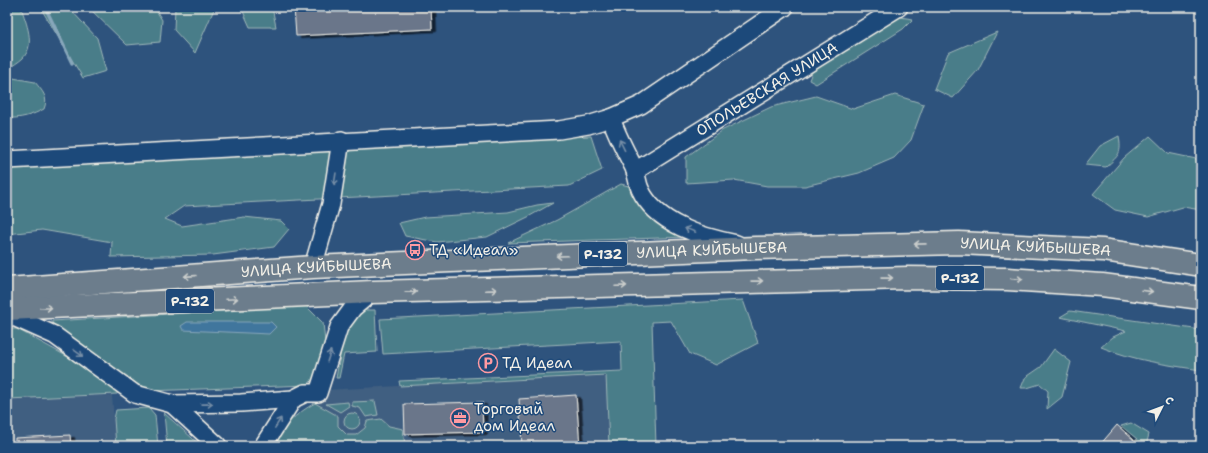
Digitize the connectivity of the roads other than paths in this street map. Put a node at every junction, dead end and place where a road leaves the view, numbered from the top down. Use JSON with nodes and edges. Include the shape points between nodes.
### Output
{"nodes":[{"id":1,"x":785,"y":7,"type":"edge"},
{"id":2,"x":899,"y":7,"type":"edge"},
{"id":3,"x":611,"y":118,"type":"junction"},
{"id":4,"x":341,"y":140,"type":"junction"},
{"id":5,"x":7,"y":160,"type":"edge"},
{"id":6,"x":635,"y":171,"type":"junction"},
{"id":7,"x":755,"y":248,"type":"junction"},
{"id":8,"x":1201,"y":265,"type":"edge"},
{"id":9,"x":313,"y":268,"type":"junction"},
{"id":10,"x":7,"y":289,"type":"edge"},
{"id":11,"x":372,"y":292,"type":"junction"},
{"id":12,"x":1201,"y":298,"type":"edge"},
{"id":13,"x":7,"y":309,"type":"edge"},
{"id":14,"x":7,"y":314,"type":"edge"},
{"id":15,"x":293,"y":399,"type":"junction"},
{"id":16,"x":172,"y":404,"type":"junction"},
{"id":17,"x":218,"y":446,"type":"edge"},
{"id":18,"x":263,"y":446,"type":"edge"}],
"edges":[{"from":1,"to":3,"type":"street","via":[[641,105]]},
{"from":2,"to":6,"type":"street","name":"ОПОЛЬЕВСКАЯ УЛИЦА"},
{"from":3,"to":4,"type":"street","via":[[559,130]]},
{"from":6,"to":3,"type":"street","one_way":true},
{"from":4,"to":5,"type":"street"},
{"from":4,"to":9,"type":"street","one_way":true,"via":[[331,204]]},
{"from":7,"to":6,"type":"street","one_way":true,"via":[[721,241],[668,221],[653,208],[640,189]]},
{"from":8,"to":7,"type":"highway","name":"УЛИЦА КУЙБЫШЕВА","number":"Р-132","one_way":true,"via":[[1103,250],[959,243]]},
{"from":7,"to":9,"type":"highway","name":"УЛИЦА КУЙБЫШЕВА","number":"Р-132","one_way":true},
{"from":9,"to":10,"type":"highway","name":"УЛИЦА КУЙБЫШЕВА","number":"Р-132","one_way":true},
{"from":11,"to":12,"type":"highway","name":"УЛИЦА КУЙБЫШЕВА","number":"Р-132","one_way":true,"via":[[915,278],[1014,279],[1102,285]]},
{"from":13,"to":11,"type":"highway","name":"УЛИЦА КУЙБЫШЕВА","number":"Р-132","one_way":true},
{"from":15,"to":11,"type":"street","one_way":true,"via":[[305,393],[318,393],[339,327],[353,308]]},
{"from":14,"to":16,"type":"street","one_way":true,"via":[[54,335],[135,394]]},
{"from":16,"to":15,"type":"street","one_way":true},
{"from":18,"to":15,"type":"street","one_way":true},
{"from":16,"to":17,"type":"street"}]}
